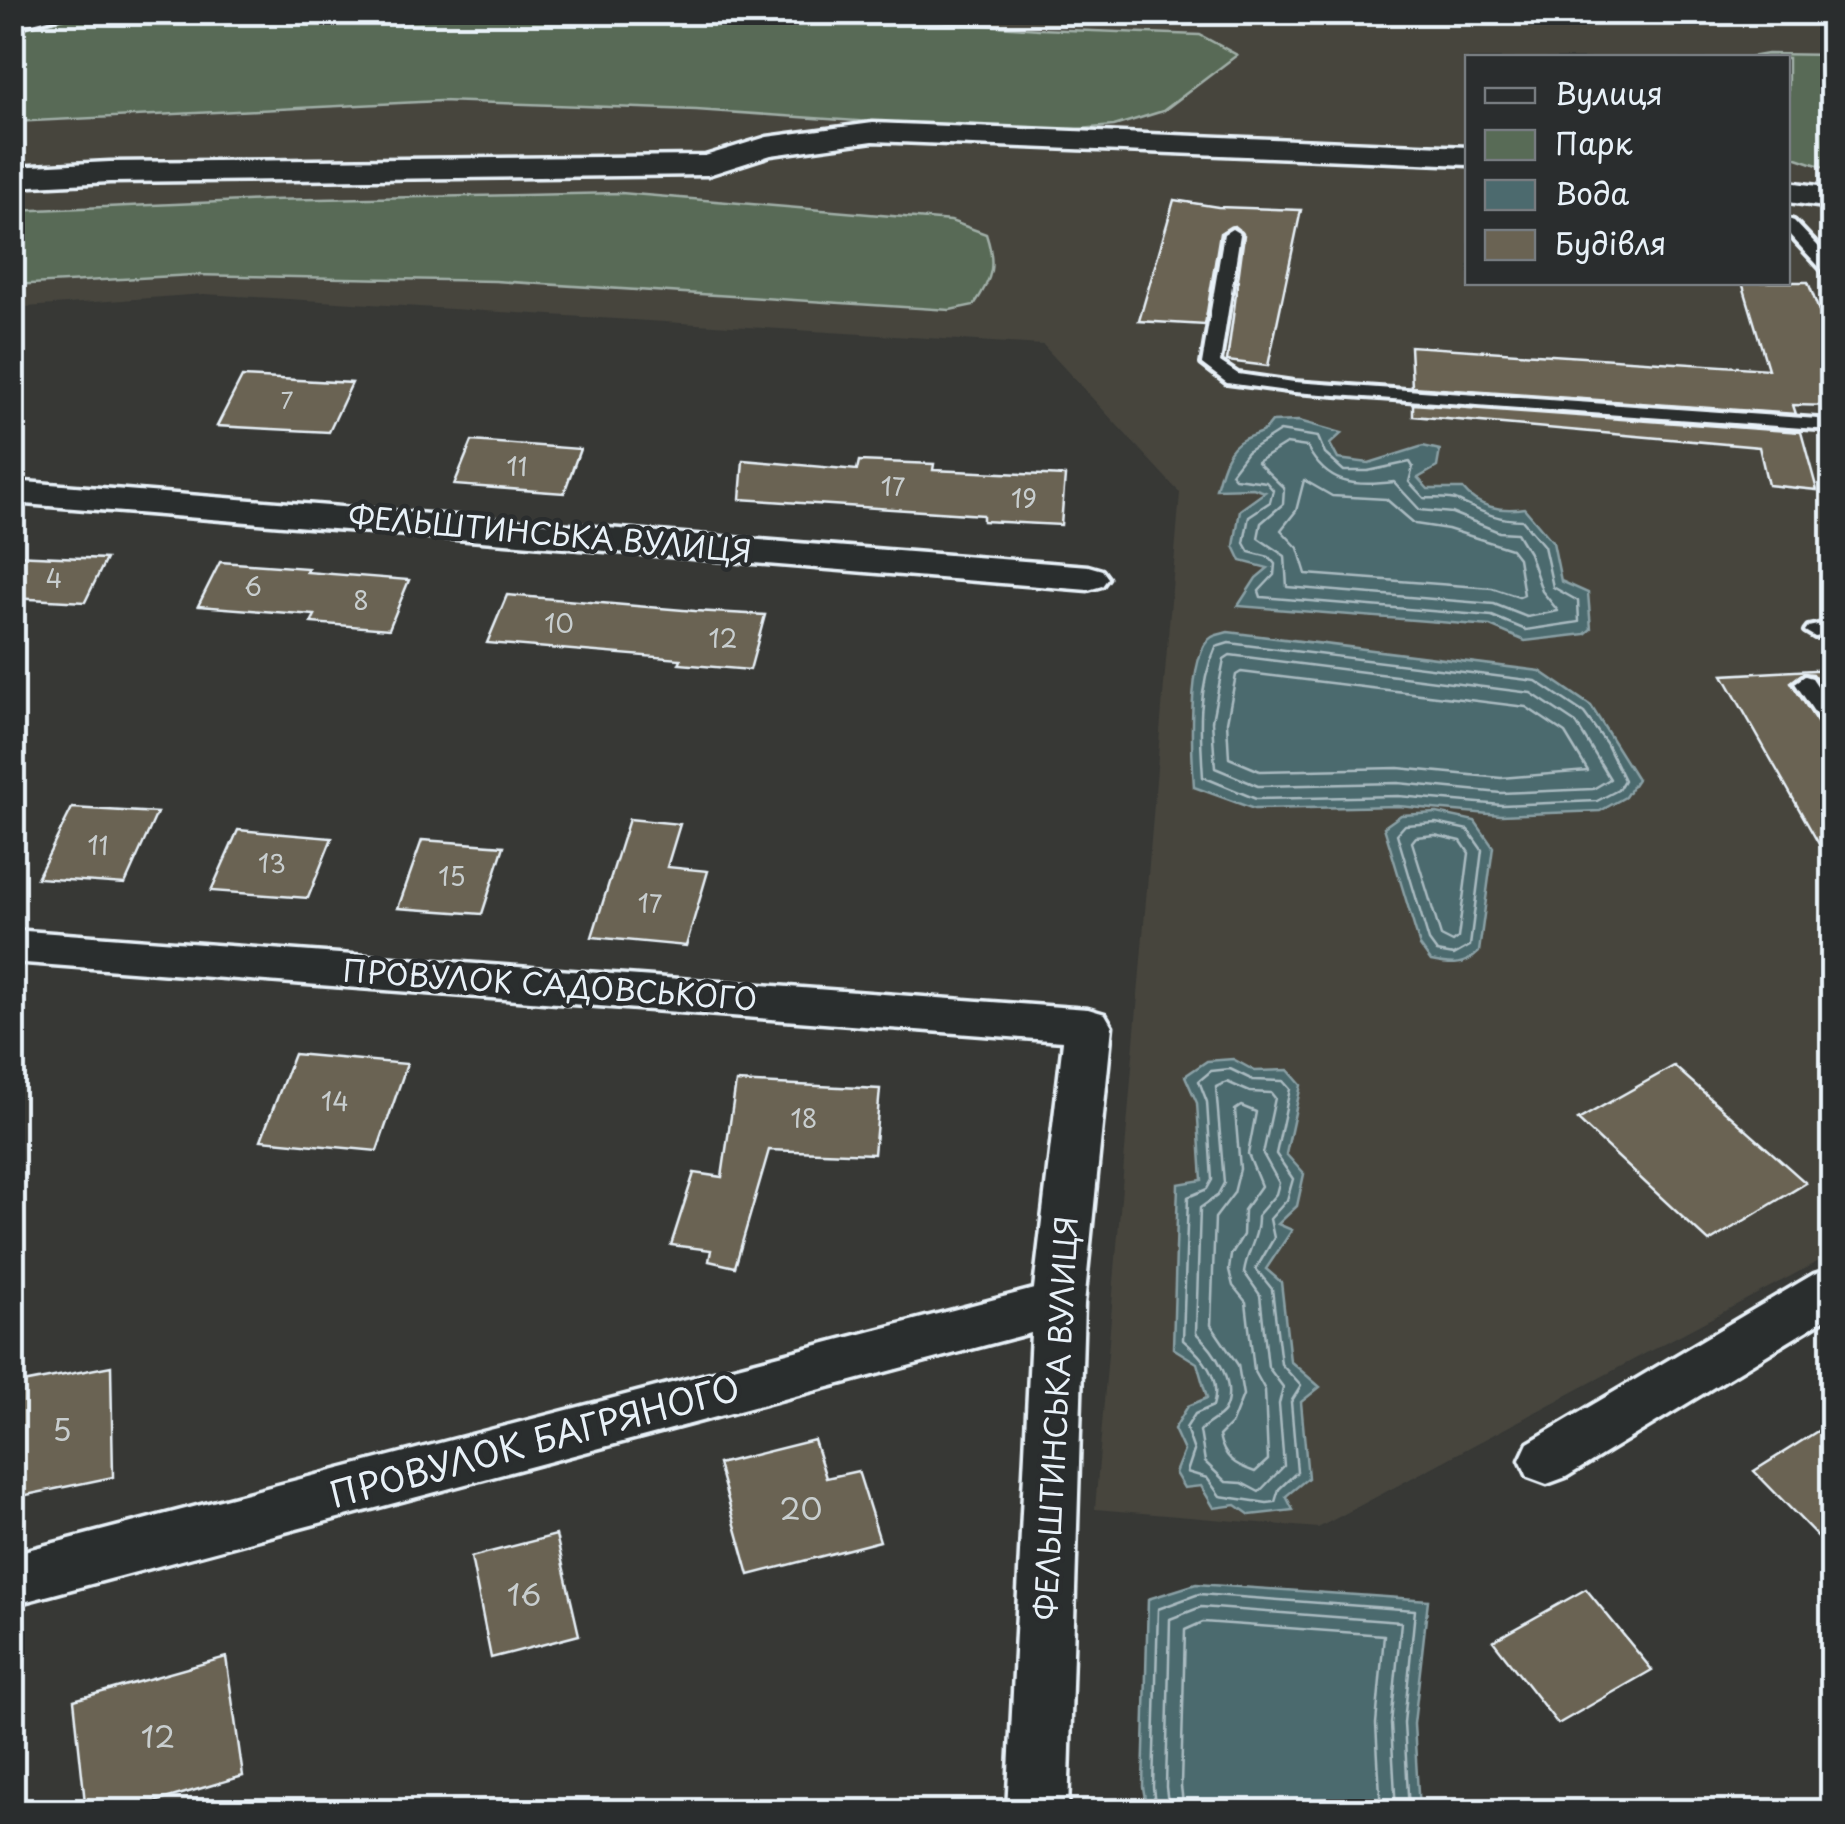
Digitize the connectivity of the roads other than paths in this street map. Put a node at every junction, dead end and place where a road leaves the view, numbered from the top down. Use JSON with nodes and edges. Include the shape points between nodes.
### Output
{"nodes":[{"id":1,"x":70,"y":12,"type":"edge"},
{"id":2,"x":12,"y":24,"type":"edge"},
{"id":3,"x":1465,"y":156,"type":"edge"},
{"id":4,"x":12,"y":178,"type":"edge"},
{"id":5,"x":1790,"y":192,"type":"edge"},
{"id":6,"x":1832,"y":198,"type":"edge"},
{"id":7,"x":1790,"y":226,"type":"edge"},
{"id":8,"x":1232,"y":234,"type":"dead end"},
{"id":9,"x":1832,"y":270,"type":"edge"},
{"id":10,"x":1832,"y":425,"type":"edge"},
{"id":11,"x":12,"y":492,"type":"edge"},
{"id":12,"x":1088,"y":578,"type":"dead end"},
{"id":13,"x":1805,"y":683,"type":"dead end"},
{"id":14,"x":1832,"y":724,"type":"edge"},
{"id":15,"x":12,"y":946,"type":"edge"},
{"id":16,"x":1088,"y":1026,"type":"joint"},
{"id":17,"x":1832,"y":1289,"type":"edge"},
{"id":18,"x":1058,"y":1304,"type":"junction"},
{"id":19,"x":1547,"y":1460,"type":"dead end"},
{"id":20,"x":12,"y":1580,"type":"edge"},
{"id":21,"x":1037,"y":1812,"type":"edge"}],
"edges":[{"from":1,"to":2,"type":"lane"},
{"from":3,"to":4,"type":"street","via":[[873,132],[767,146],[708,165]]},
{"from":5,"to":6,"type":"street"},
{"from":7,"to":9,"type":"lane"},
{"from":8,"to":10,"type":"lane","via":[[1211,364],[1233,379]]},
{"from":11,"to":12,"type":"street","name":"ФЕЛЬШТИНСЬКА ВУЛИЦЯ"},
{"from":13,"to":14,"type":"lane"},
{"from":15,"to":16,"type":"street","name":"ПРОВУЛОК САДОВСЬКОГО"},
{"from":16,"to":18,"type":"street","name":"ФЕЛЬШТИНСЬКА ВУЛИЦЯ"},
{"from":17,"to":19,"type":"street"},
{"from":18,"to":20,"type":"street","name":"ПРОВУЛОК БАГРЯНОГО"},
{"from":18,"to":21,"type":"street","name":"ФЕЛЬШТИНСЬКА ВУЛИЦЯ"}]}
